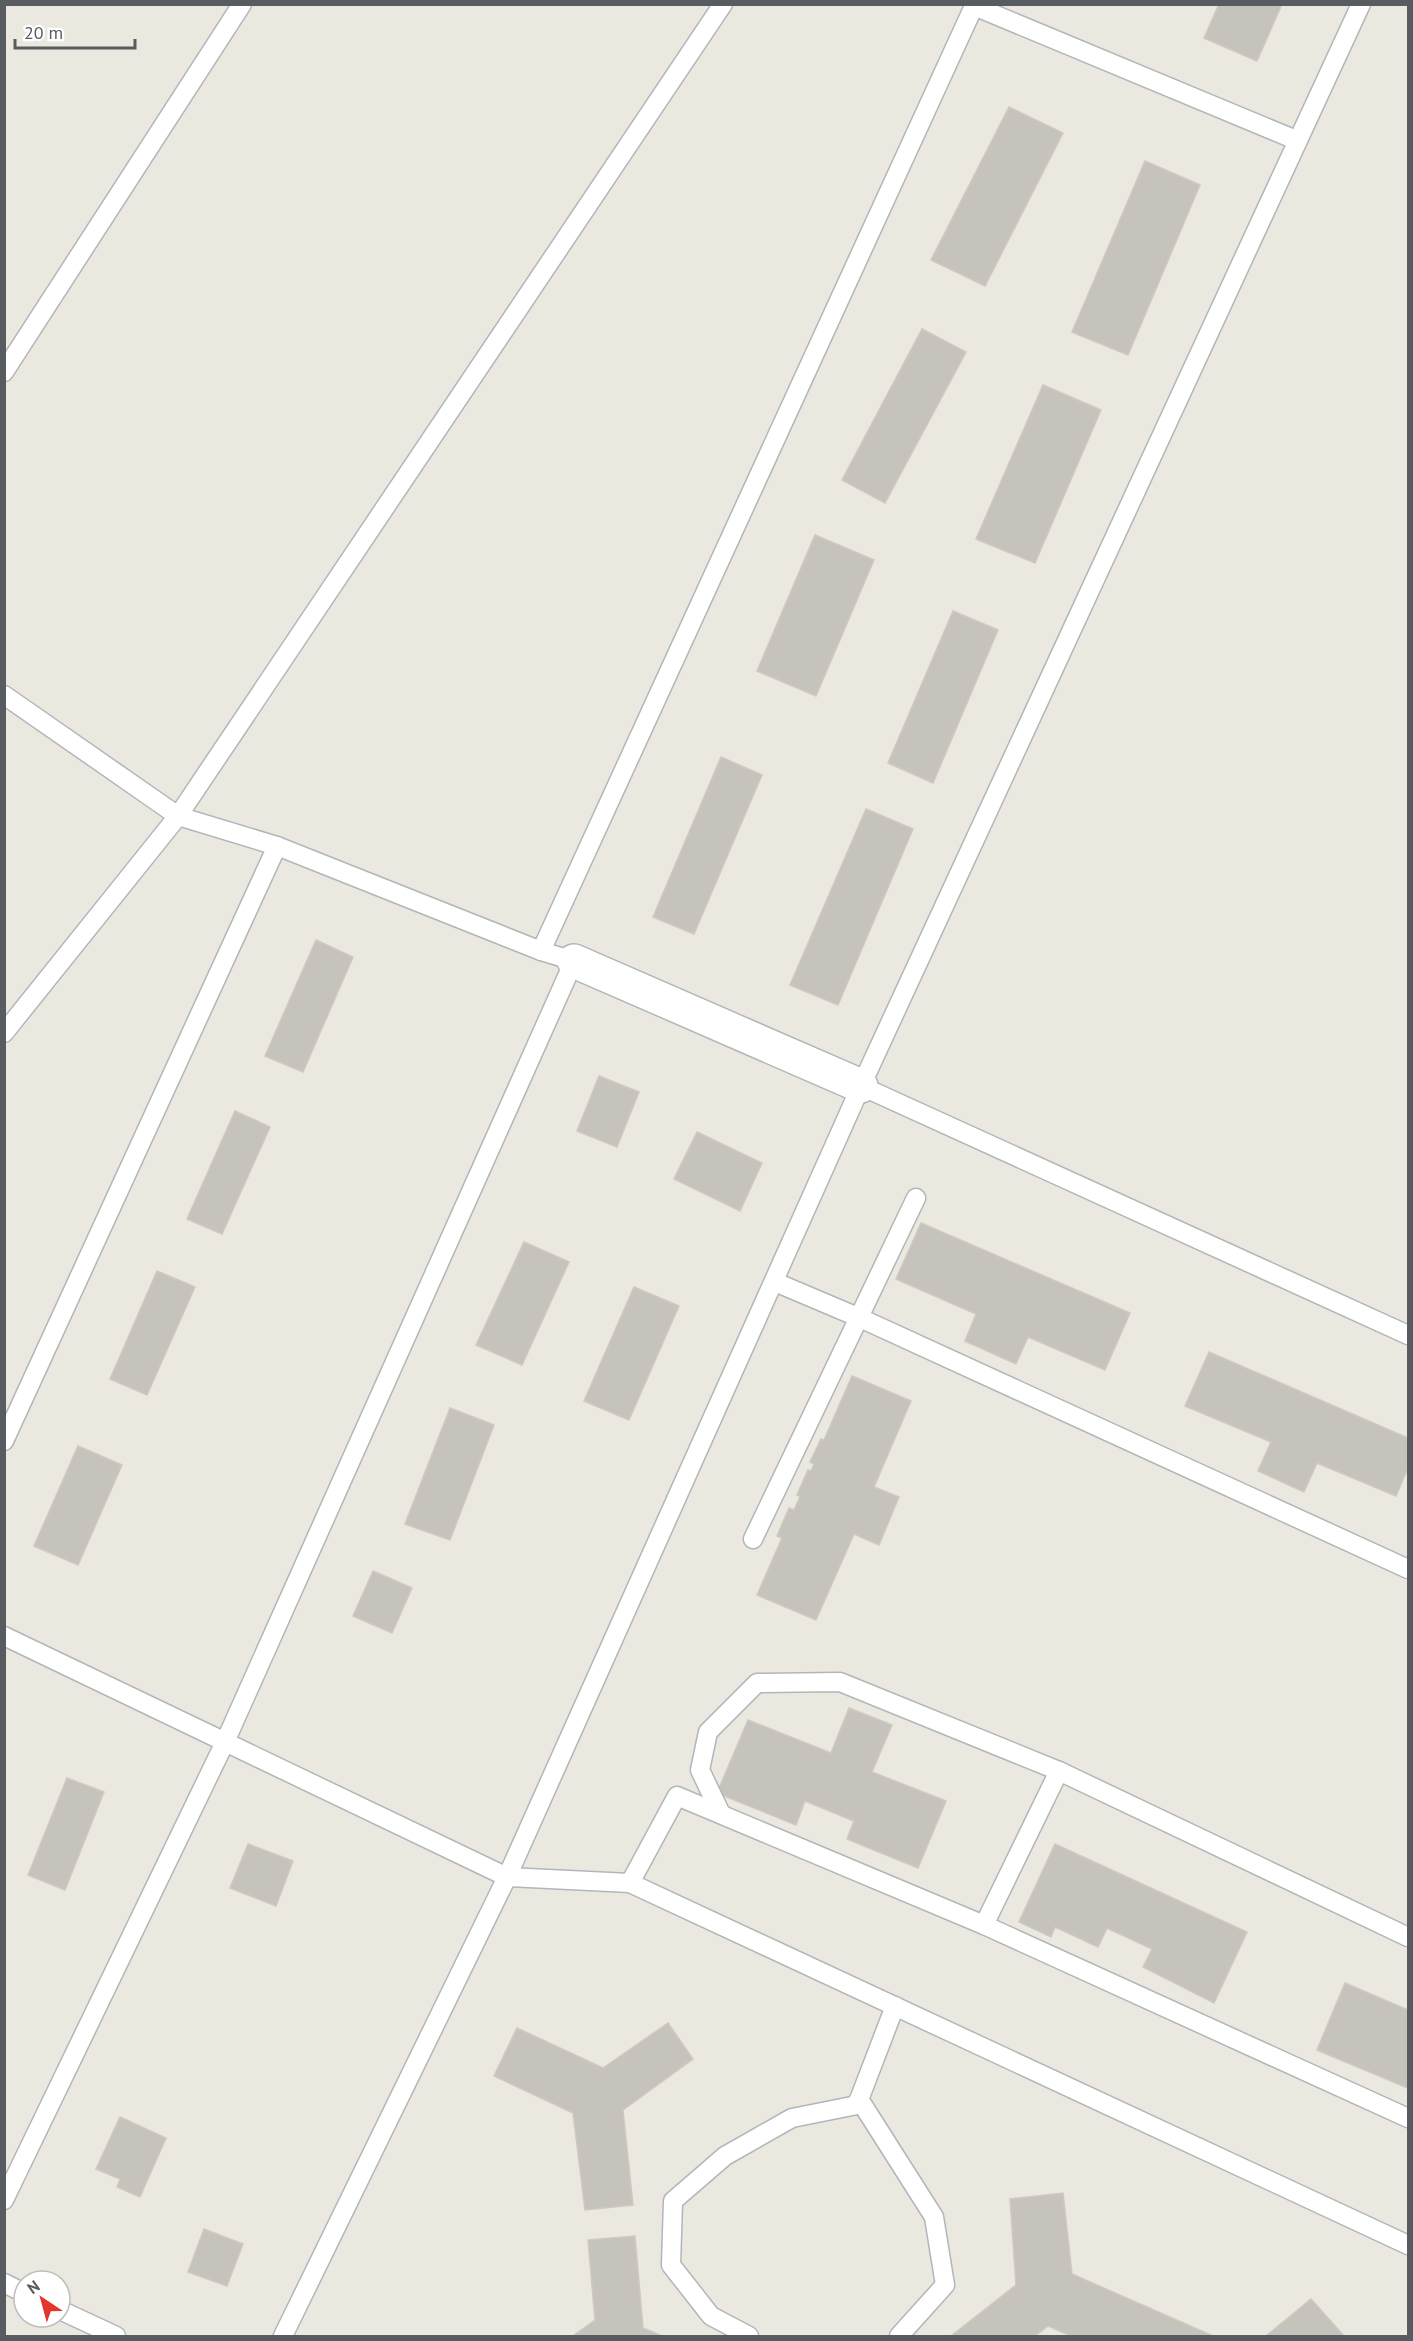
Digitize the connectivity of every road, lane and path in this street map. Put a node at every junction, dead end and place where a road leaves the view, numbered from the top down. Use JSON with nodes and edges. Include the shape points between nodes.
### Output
{"nodes":[{"id":1,"x":242,"y":4,"type":"edge"},
{"id":2,"x":723,"y":4,"type":"edge"},
{"id":3,"x":1360,"y":4,"type":"edge"},
{"id":4,"x":975,"y":5,"type":"edge"},
{"id":5,"x":1296,"y":140,"type":"junction"},
{"id":6,"x":4,"y":372,"type":"edge"},
{"id":7,"x":4,"y":695,"type":"edge"},
{"id":8,"x":178,"y":816,"type":"junction"},
{"id":9,"x":277,"y":846,"type":"junction"},
{"id":10,"x":541,"y":951,"type":"junction"},
{"id":11,"x":574,"y":961,"type":"junction"},
{"id":12,"x":4,"y":1033,"type":"edge"},
{"id":13,"x":861,"y":1086,"type":"junction"},
{"id":14,"x":916,"y":1198,"type":"dead end"},
{"id":15,"x":775,"y":1282,"type":"junction"},
{"id":16,"x":860,"y":1318,"type":"junction"},
{"id":17,"x":1408,"y":1335,"type":"edge"},
{"id":18,"x":4,"y":1442,"type":"edge"},
{"id":19,"x":753,"y":1539,"type":"dead end"},
{"id":20,"x":1408,"y":1569,"type":"edge"},
{"id":21,"x":4,"y":1636,"type":"edge"},
{"id":22,"x":225,"y":1742,"type":"junction"},
{"id":23,"x":1059,"y":1771,"type":"junction"},
{"id":24,"x":721,"y":1814,"type":"junction"},
{"id":25,"x":507,"y":1877,"type":"junction"},
{"id":26,"x":630,"y":1883,"type":"junction"},
{"id":27,"x":984,"y":1925,"type":"junction"},
{"id":28,"x":1408,"y":1936,"type":"edge"},
{"id":29,"x":895,"y":2006,"type":"junction"},
{"id":30,"x":859,"y":2099,"type":"junction"},
{"id":31,"x":1408,"y":2118,"type":"edge"},
{"id":32,"x":4,"y":2200,"type":"edge"},
{"id":33,"x":1408,"y":2245,"type":"edge"},
{"id":34,"x":72,"y":2316,"type":"edge"},
{"id":35,"x":116,"y":2337,"type":"edge"},
{"id":36,"x":283,"y":2337,"type":"edge"},
{"id":37,"x":749,"y":2337,"type":"edge"},
{"id":38,"x":899,"y":2337,"type":"edge"}],
"edges":[{"from":1,"to":6,"type":"lane"},
{"from":2,"to":8,"type":"lane"},
{"from":3,"to":5,"type":"lane"},
{"from":4,"to":5,"type":"lane"},
{"from":4,"to":10,"type":"lane"},
{"from":5,"to":13,"type":"lane"},
{"from":7,"to":8,"type":"lane"},
{"from":8,"to":9,"type":"lane"},
{"from":8,"to":12,"type":"lane"},
{"from":9,"to":10,"type":"lane"},
{"from":9,"to":18,"type":"lane"},
{"from":10,"to":11,"type":"lane"},
{"from":11,"to":13,"type":"street"},
{"from":11,"to":22,"type":"lane"},
{"from":13,"to":15,"type":"lane"},
{"from":13,"to":17,"type":"lane"},
{"from":14,"to":16,"type":"lane"},
{"from":15,"to":16,"type":"lane"},
{"from":15,"to":25,"type":"lane"},
{"from":16,"to":19,"type":"lane"},
{"from":16,"to":20,"type":"lane"},
{"from":21,"to":22,"type":"lane"},
{"from":22,"to":25,"type":"lane"},
{"from":22,"to":32,"type":"lane"},
{"from":23,"to":24,"type":"lane","via":[[840,1682],[757,1683],[708,1732],[700,1770]]},
{"from":23,"to":27,"type":"lane"},
{"from":23,"to":28,"type":"lane"},
{"from":24,"to":26,"type":"lane","via":[[677,1796]]},
{"from":24,"to":27,"type":"lane"},
{"from":25,"to":26,"type":"lane"},
{"from":25,"to":36,"type":"lane"},
{"from":26,"to":29,"type":"lane"},
{"from":27,"to":31,"type":"lane"},
{"from":29,"to":30,"type":"lane"},
{"from":29,"to":33,"type":"lane"},
{"from":30,"to":37,"type":"lane","via":[[857,2106],[792,2118],[725,2156],[673,2201],[671,2265],[711,2316]]},
{"from":30,"to":38,"type":"lane","via":[[934,2217],[936,2228],[945,2285]]},
{"from":34,"to":35,"type":"lane"}]}
